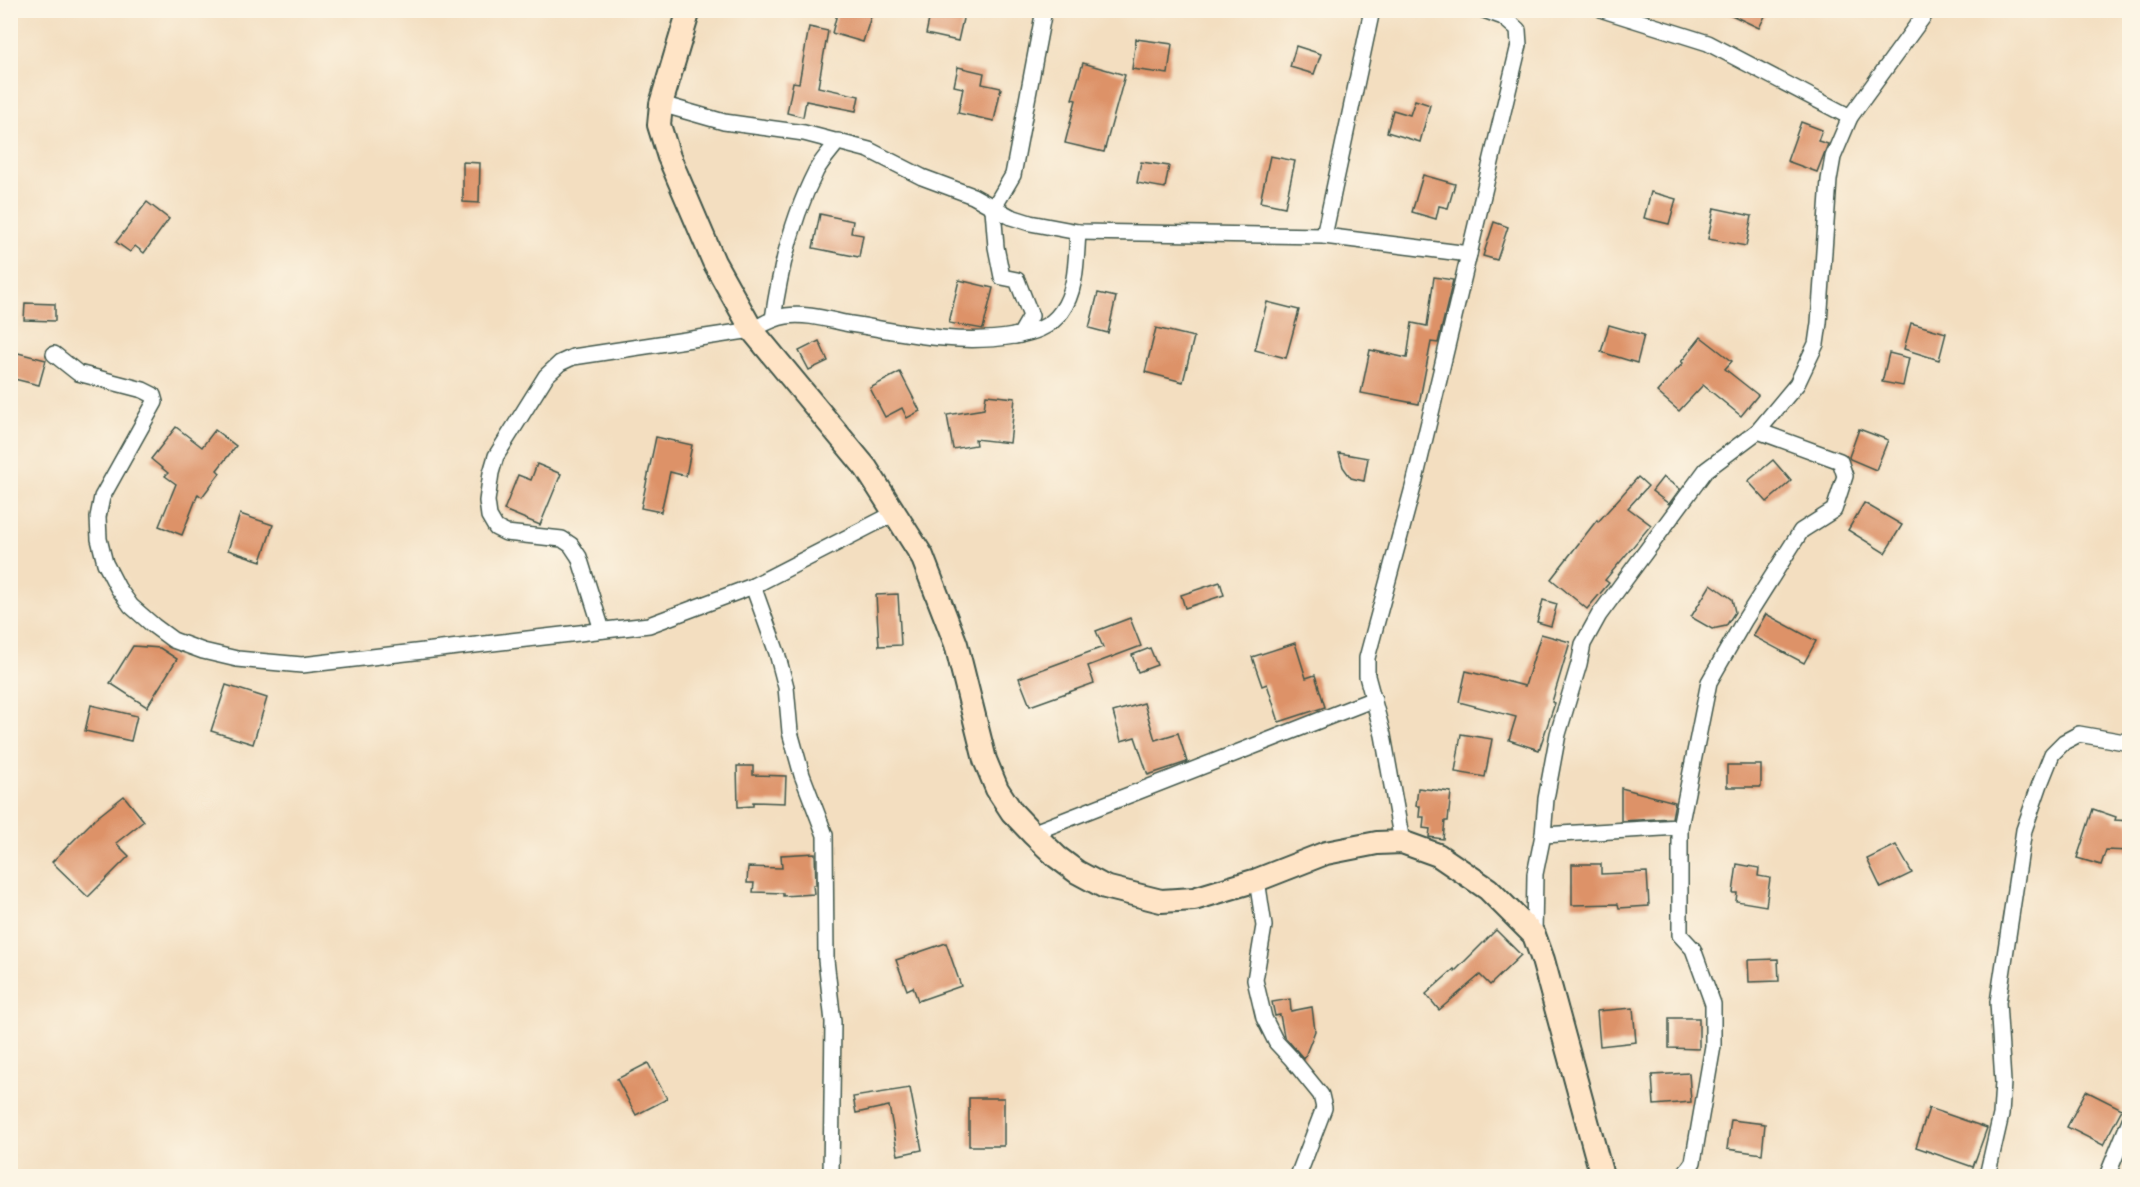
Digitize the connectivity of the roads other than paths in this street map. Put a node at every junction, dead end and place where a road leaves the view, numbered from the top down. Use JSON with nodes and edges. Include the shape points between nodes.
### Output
{"nodes":[{"id":1,"x":689,"y":10,"type":"edge"},
{"id":2,"x":1044,"y":10,"type":"edge"},
{"id":3,"x":1372,"y":10,"type":"edge"},
{"id":4,"x":1603,"y":10,"type":"edge"},
{"id":5,"x":1928,"y":10,"type":"edge"},
{"id":6,"x":1488,"y":11,"type":"edge"},
{"id":7,"x":661,"y":104,"type":"junction"},
{"id":8,"x":1850,"y":117,"type":"junction"},
{"id":9,"x":838,"y":141,"type":"junction"},
{"id":10,"x":993,"y":209,"type":"junction"},
{"id":11,"x":1078,"y":232,"type":"junction"},
{"id":12,"x":1324,"y":236,"type":"junction"},
{"id":13,"x":1469,"y":254,"type":"junction"},
{"id":14,"x":773,"y":319,"type":"junction"},
{"id":15,"x":752,"y":330,"type":"junction"},
{"id":16,"x":984,"y":341,"type":"junction"},
{"id":17,"x":54,"y":354,"type":"dead end"},
{"id":18,"x":1758,"y":431,"type":"junction"},
{"id":19,"x":895,"y":513,"type":"junction"},
{"id":20,"x":753,"y":585,"type":"junction"},
{"id":21,"x":602,"y":630,"type":"junction"},
{"id":22,"x":1374,"y":699,"type":"junction"},
{"id":23,"x":2130,"y":743,"type":"edge"},
{"id":24,"x":1680,"y":827,"type":"junction"},
{"id":25,"x":1032,"y":833,"type":"junction"},
{"id":26,"x":1543,"y":835,"type":"junction"},
{"id":27,"x":1402,"y":842,"type":"junction"},
{"id":28,"x":1257,"y":880,"type":"junction"},
{"id":29,"x":1534,"y":935,"type":"junction"},
{"id":30,"x":2130,"y":1120,"type":"edge"},
{"id":31,"x":831,"y":1176,"type":"edge"},
{"id":32,"x":1298,"y":1176,"type":"edge"},
{"id":33,"x":1602,"y":1176,"type":"edge"},
{"id":34,"x":1683,"y":1176,"type":"edge"},
{"id":35,"x":1987,"y":1176,"type":"edge"},
{"id":36,"x":2108,"y":1176,"type":"edge"}],
"edges":[{"from":1,"to":7,"type":"street"},
{"from":2,"to":10,"type":"street","via":[[1013,175]]},
{"from":3,"to":12,"type":"street"},
{"from":4,"to":8,"type":"street","via":[[1708,43]]},
{"from":5,"to":8,"type":"street"},
{"from":6,"to":13,"type":"street","via":[[1518,30],[1519,45]]},
{"from":7,"to":9,"type":"street","via":[[724,122]]},
{"from":7,"to":15,"type":"street","via":[[659,124],[669,157],[714,262]]},
{"from":8,"to":18,"type":"street","via":[[1833,157],[1829,180],[1816,344],[1797,384]]},
{"from":9,"to":10,"type":"street","via":[[869,150],[922,177],[973,196]]},
{"from":9,"to":14,"type":"street","via":[[817,169],[803,199],[777,288]]},
{"from":10,"to":11,"type":"street","via":[[1030,224]]},
{"from":10,"to":16,"type":"street","via":[[1002,277],[1017,280],[1031,316],[1020,335]]},
{"from":11,"to":12,"type":"street"},
{"from":11,"to":16,"type":"street","via":[[1071,291],[1063,311],[1052,323],[1030,333]]},
{"from":12,"to":13,"type":"street"},
{"from":13,"to":22,"type":"street","via":[[1415,480],[1370,642],[1367,676]]},
{"from":14,"to":15,"type":"street"},
{"from":14,"to":16,"type":"street","via":[[799,315],[945,339]]},
{"from":15,"to":19,"type":"street","via":[[866,468]]},
{"from":15,"to":21,"type":"street","via":[[573,357],[560,363],[546,376],[495,456],[487,501],[496,528],[506,533],[562,539],[572,545]]},
{"from":17,"to":21,"type":"street","via":[[78,373],[153,395],[155,402],[102,498],[99,539],[105,563],[131,606],[173,640],[237,658],[302,665]]},
{"from":18,"to":24,"type":"street","via":[[1840,461],[1845,476],[1834,510],[1802,531],[1710,682]]},
{"from":18,"to":26,"type":"street","via":[[1706,470],[1599,615],[1583,644],[1558,734]]},
{"from":19,"to":20,"type":"street"},
{"from":19,"to":25,"type":"street","via":[[922,556],[941,603],[993,779],[1012,812]]},
{"from":20,"to":21,"type":"street","via":[[649,625]]},
{"from":20,"to":31,"type":"street","via":[[786,687],[790,732],[802,775],[825,835],[826,960],[833,1022]]},
{"from":22,"to":25,"type":"street"},
{"from":22,"to":27,"type":"street"},
{"from":23,"to":35,"type":"street","via":[[2079,735],[2064,742],[2052,754],[2024,830],[1998,1002],[2001,1115]]},
{"from":24,"to":26,"type":"street"},
{"from":24,"to":34,"type":"street","via":[[1680,935],[1693,949],[1713,1004],[1713,1046],[1704,1103],[1693,1162]]},
{"from":25,"to":28,"type":"street","via":[[1077,872],[1105,887],[1161,901],[1194,899]]},
{"from":26,"to":29,"type":"street","via":[[1535,874]]},
{"from":27,"to":28,"type":"street","via":[[1326,854]]},
{"from":27,"to":29,"type":"street","via":[[1438,855],[1463,870]]},
{"from":28,"to":32,"type":"street","via":[[1264,926],[1255,980],[1264,1018],[1276,1042],[1322,1095],[1324,1108]]},
{"from":29,"to":33,"type":"street"},
{"from":30,"to":36,"type":"street"}]}
